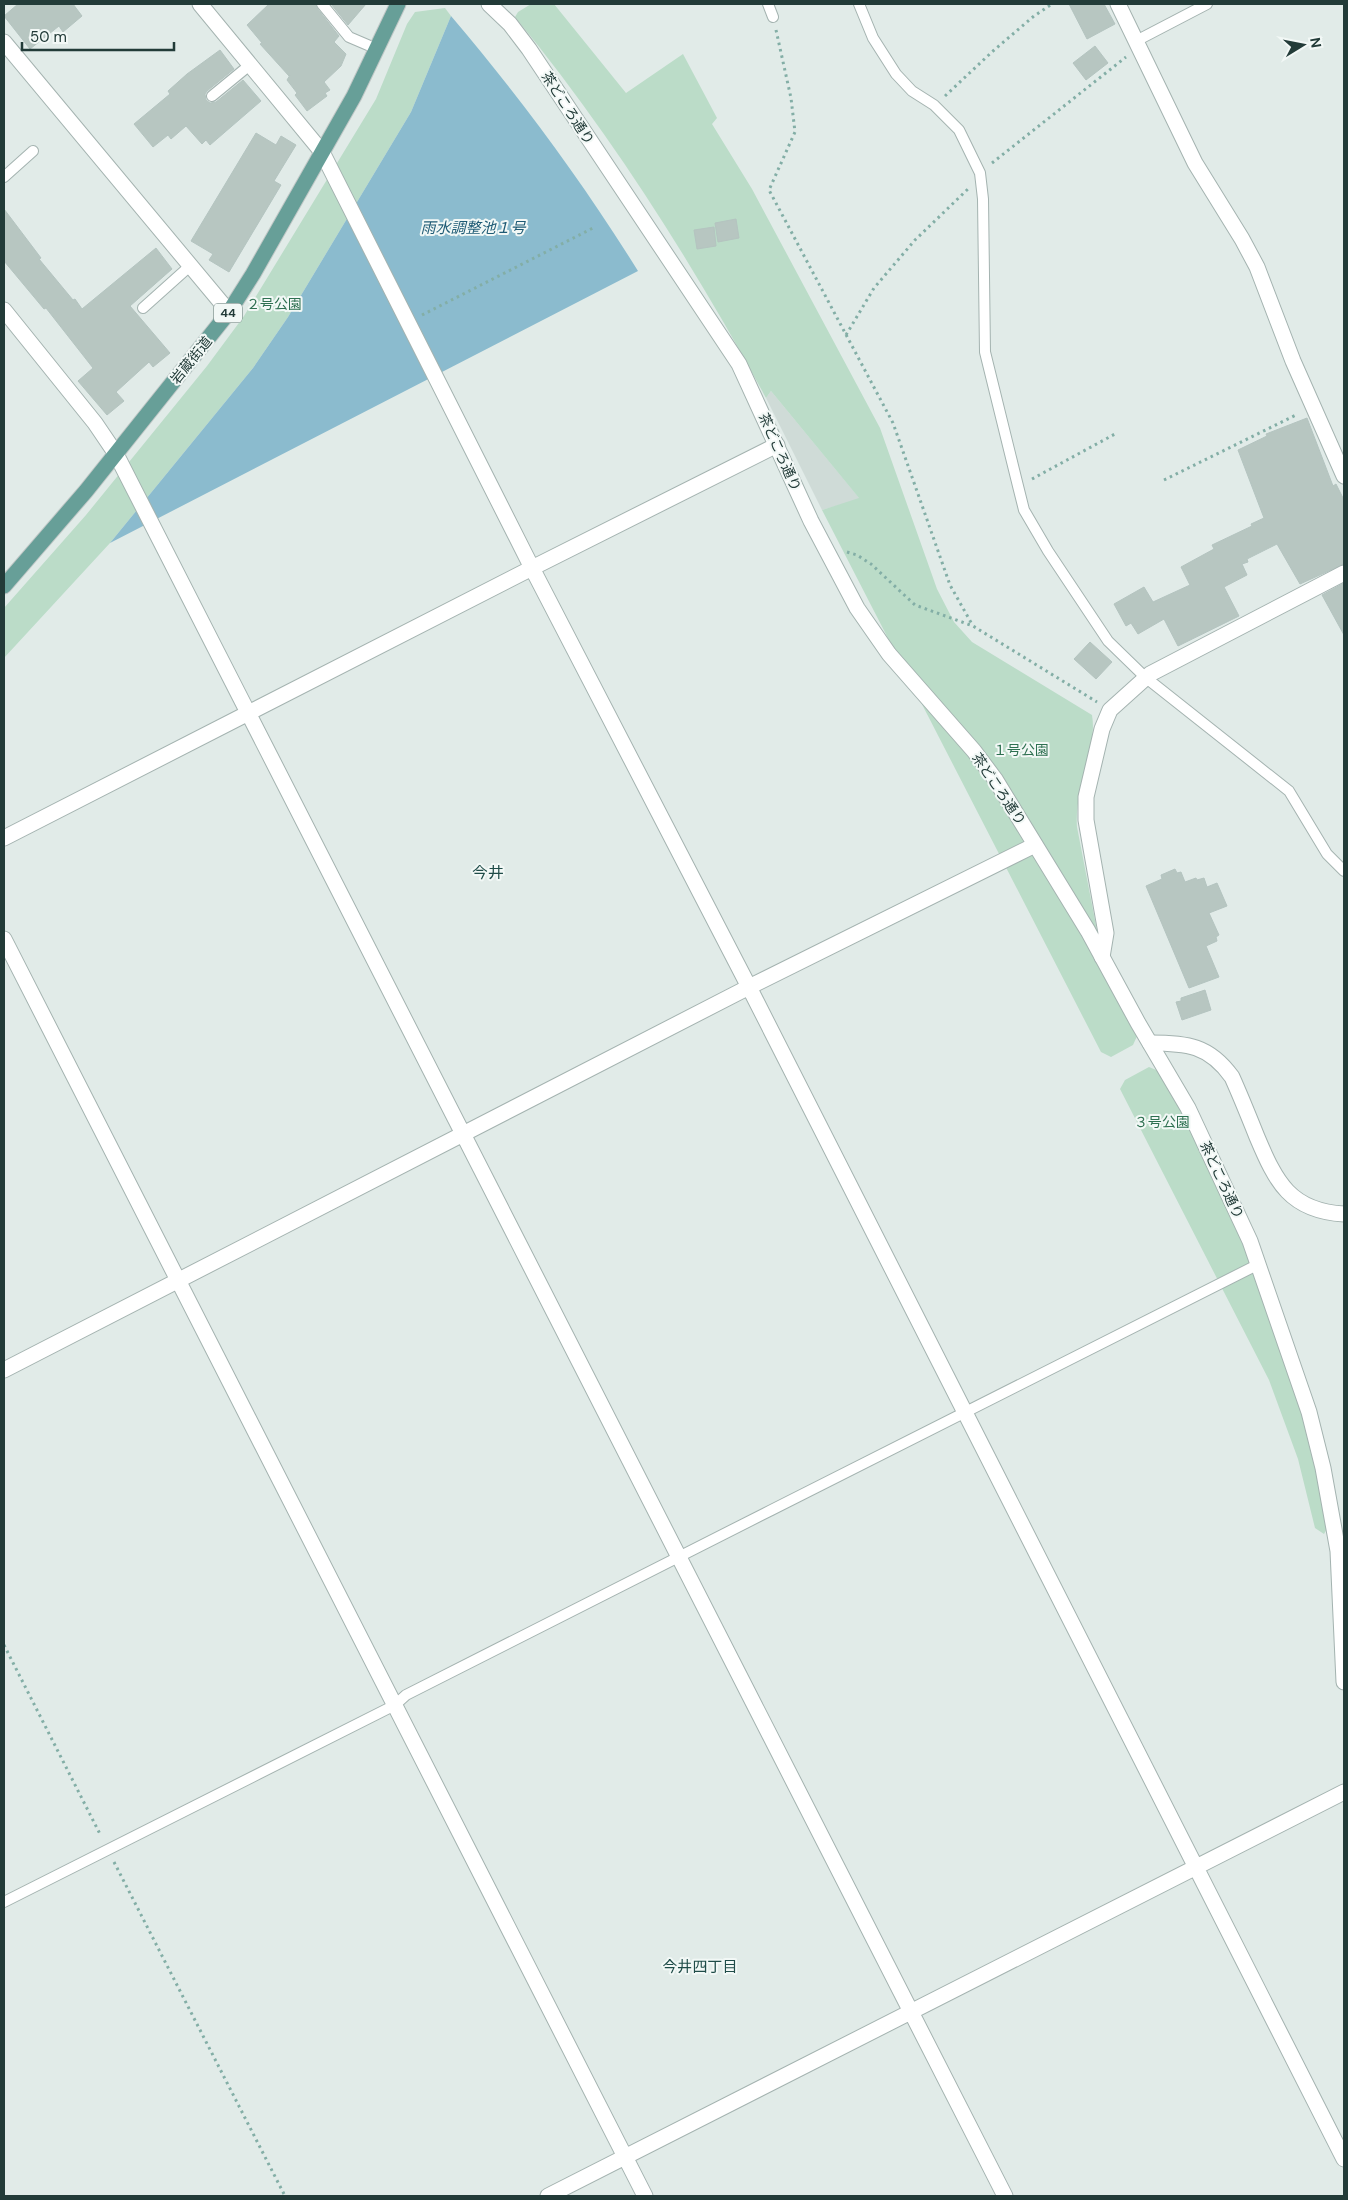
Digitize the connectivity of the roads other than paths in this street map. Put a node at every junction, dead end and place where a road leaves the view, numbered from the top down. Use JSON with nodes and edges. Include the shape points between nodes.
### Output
{"nodes":[{"id":1,"x":200,"y":4,"type":"edge"},
{"id":2,"x":322,"y":4,"type":"edge"},
{"id":3,"x":398,"y":4,"type":"edge"},
{"id":4,"x":489,"y":4,"type":"edge"},
{"id":5,"x":768,"y":4,"type":"edge"},
{"id":6,"x":859,"y":4,"type":"edge"},
{"id":7,"x":1118,"y":4,"type":"edge"},
{"id":8,"x":1207,"y":4,"type":"edge"},
{"id":9,"x":773,"y":17,"type":"road end"},
{"id":10,"x":4,"y":42,"type":"edge"},
{"id":11,"x":1136,"y":42,"type":"junction"},
{"id":12,"x":377,"y":49,"type":"junction"},
{"id":13,"x":251,"y":64,"type":"junction"},
{"id":14,"x":212,"y":96,"type":"dead end"},
{"id":15,"x":33,"y":151,"type":"dead end"},
{"id":16,"x":322,"y":152,"type":"junction"},
{"id":17,"x":4,"y":177,"type":"edge"},
{"id":18,"x":190,"y":265,"type":"junction"},
{"id":19,"x":143,"y":308,"type":"dead end"},
{"id":20,"x":4,"y":310,"type":"edge"},
{"id":21,"x":229,"y":312,"type":"junction"},
{"id":22,"x":777,"y":445,"type":"junction"},
{"id":23,"x":116,"y":454,"type":"junction"},
{"id":24,"x":1344,"y":476,"type":"edge"},
{"id":25,"x":532,"y":568,"type":"junction"},
{"id":26,"x":1344,"y":573,"type":"edge"},
{"id":27,"x":4,"y":586,"type":"edge"},
{"id":28,"x":1145,"y":677,"type":"junction"},
{"id":29,"x":247,"y":713,"type":"junction"},
{"id":30,"x":4,"y":838,"type":"edge"},
{"id":31,"x":1035,"y":845,"type":"junction"},
{"id":32,"x":1344,"y":871,"type":"edge"},
{"id":33,"x":4,"y":939,"type":"edge"},
{"id":34,"x":1102,"y":957,"type":"junction"},
{"id":35,"x":749,"y":987,"type":"junction"},
{"id":36,"x":1150,"y":1043,"type":"junction"},
{"id":37,"x":464,"y":1135,"type":"junction"},
{"id":38,"x":1344,"y":1214,"type":"edge"},
{"id":39,"x":1259,"y":1264,"type":"junction"},
{"id":40,"x":178,"y":1282,"type":"junction"},
{"id":41,"x":4,"y":1370,"type":"edge"},
{"id":42,"x":964,"y":1411,"type":"junction"},
{"id":43,"x":1341,"y":1545,"type":"edge"},
{"id":44,"x":679,"y":1558,"type":"junction"},
{"id":45,"x":1344,"y":1674,"type":"edge"},
{"id":46,"x":395,"y":1705,"type":"junction"},
{"id":47,"x":1344,"y":1792,"type":"edge"},
{"id":48,"x":1196,"y":1866,"type":"junction"},
{"id":49,"x":4,"y":1902,"type":"edge"},
{"id":50,"x":911,"y":2011,"type":"junction"},
{"id":51,"x":625,"y":2157,"type":"junction"},
{"id":52,"x":1344,"y":2159,"type":"edge"},
{"id":53,"x":548,"y":2196,"type":"edge"},
{"id":54,"x":645,"y":2196,"type":"edge"},
{"id":55,"x":1005,"y":2196,"type":"edge"}],
"edges":[{"from":1,"to":13,"type":"street"},
{"from":2,"to":12,"type":"lane","via":[[349,37]]},
{"from":3,"to":12,"type":"main road","name":"岩蔵街道","number":"44"},
{"from":4,"to":22,"type":"street","name":"茶どころ通り","via":[[530,49],[669,262],[726,341]]},
{"from":5,"to":9,"type":"lane"},
{"from":6,"to":28,"type":"lane","via":[[873,38],[896,74],[912,92],[934,105],[960,130],[981,180],[984,352],[1024,510],[1108,641]]},
{"from":7,"to":11,"type":"street"},
{"from":8,"to":11,"type":"lane"},
{"from":10,"to":18,"type":"street"},
{"from":11,"to":24,"type":"street","via":[[1194,163],[1257,267],[1312,407]]},
{"from":12,"to":16,"type":"main road","name":"岩蔵街道","number":"44"},
{"from":13,"to":14,"type":"lane"},
{"from":13,"to":16,"type":"street"},
{"from":15,"to":17,"type":"lane"},
{"from":16,"to":21,"type":"main road","name":"岩蔵街道","number":"44"},
{"from":16,"to":25,"type":"street"},
{"from":18,"to":19,"type":"lane"},
{"from":18,"to":21,"type":"street"},
{"from":20,"to":23,"type":"street"},
{"from":21,"to":23,"type":"main road","name":"岩蔵街道","number":"44"},
{"from":22,"to":25,"type":"street"},
{"from":22,"to":31,"type":"street","name":"茶どころ通り","via":[[823,545],[875,636],[986,767]]},
{"from":23,"to":27,"type":"main road","name":"岩蔵街道","number":"44"},
{"from":23,"to":29,"type":"street"},
{"from":25,"to":29,"type":"street"},
{"from":25,"to":35,"type":"street"},
{"from":26,"to":28,"type":"street"},
{"from":28,"to":32,"type":"lane","via":[[1289,791],[1327,854]]},
{"from":28,"to":34,"type":"street","via":[[1110,710],[1102,729],[1086,797],[1086,820],[1106,933]]},
{"from":29,"to":30,"type":"street"},
{"from":29,"to":37,"type":"street"},
{"from":31,"to":34,"type":"street","name":"茶どころ通り"},
{"from":31,"to":35,"type":"street"},
{"from":33,"to":40,"type":"street"},
{"from":34,"to":36,"type":"street","name":"茶どころ通り"},
{"from":35,"to":37,"type":"street"},
{"from":35,"to":42,"type":"street"},
{"from":36,"to":38,"type":"street","via":[[1184,1043],[1212,1055],[1224,1065],[1232,1076],[1271,1172],[1289,1194],[1307,1207]]},
{"from":36,"to":39,"type":"street","name":"茶どころ通り","via":[[1188,1108],[1241,1218]]},
{"from":37,"to":40,"type":"street"},
{"from":37,"to":44,"type":"street"},
{"from":39,"to":42,"type":"lane"},
{"from":39,"to":43,"type":"street","name":"茶どころ通り","via":[[1310,1412]]},
{"from":40,"to":41,"type":"street"},
{"from":40,"to":46,"type":"street"},
{"from":42,"to":44,"type":"lane"},
{"from":42,"to":48,"type":"street"},
{"from":43,"to":45,"type":"street","name":"茶どころ通り"},
{"from":44,"to":46,"type":"lane","via":[[406,1695]]},
{"from":44,"to":50,"type":"street"},
{"from":46,"to":49,"type":"lane"},
{"from":46,"to":51,"type":"street"},
{"from":47,"to":48,"type":"street"},
{"from":48,"to":50,"type":"street"},
{"from":48,"to":52,"type":"street"},
{"from":50,"to":51,"type":"street"},
{"from":50,"to":55,"type":"street"},
{"from":51,"to":53,"type":"street"},
{"from":51,"to":54,"type":"street"}]}
